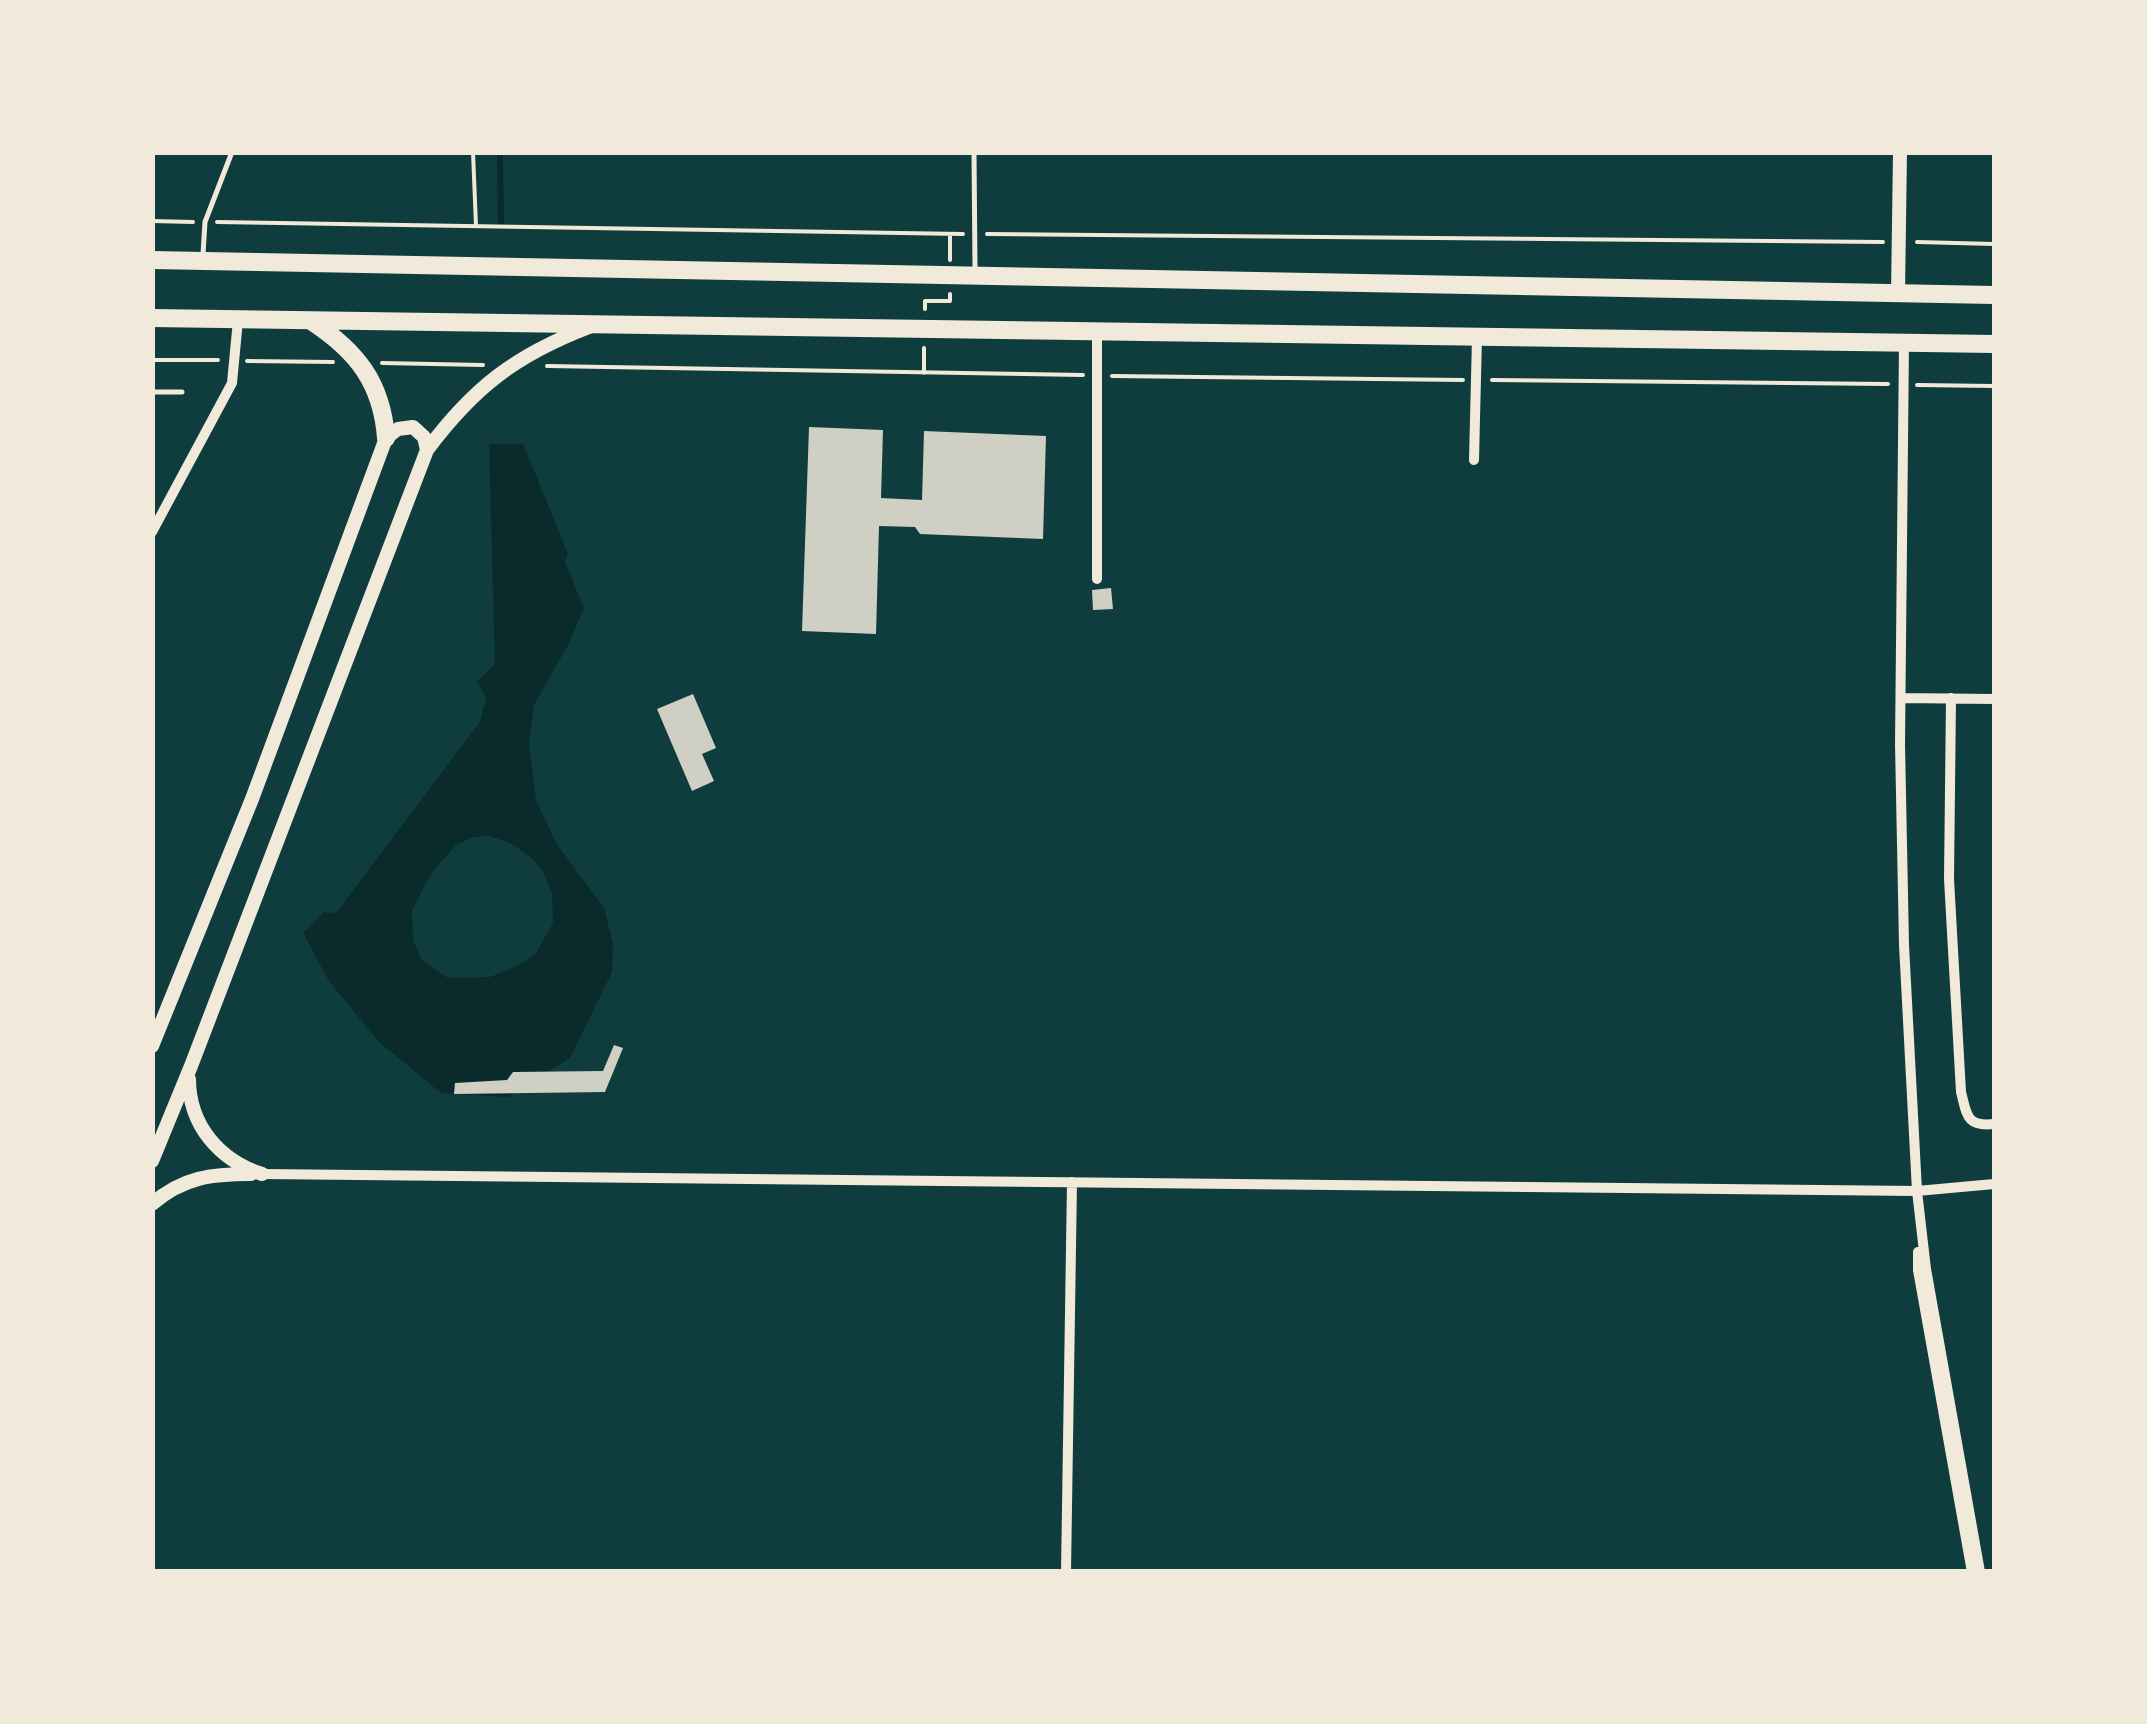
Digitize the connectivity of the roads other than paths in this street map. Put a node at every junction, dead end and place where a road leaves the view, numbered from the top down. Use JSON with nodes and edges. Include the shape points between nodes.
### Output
{"nodes":[{"id":1,"x":232,"y":152,"type":"edge"},
{"id":2,"x":974,"y":152,"type":"edge"},
{"id":3,"x":1900,"y":152,"type":"edge"},
{"id":4,"x":152,"y":260,"type":"edge"},
{"id":5,"x":203,"y":261,"type":"junction"},
{"id":6,"x":975,"y":274,"type":"junction"},
{"id":7,"x":1898,"y":294,"type":"junction"},
{"id":8,"x":1994,"y":295,"type":"edge"},
{"id":9,"x":152,"y":318,"type":"edge"},
{"id":10,"x":238,"y":320,"type":"junction"},
{"id":11,"x":311,"y":321,"type":"junction"},
{"id":12,"x":594,"y":325,"type":"junction"},
{"id":13,"x":1097,"y":332,"type":"junction"},
{"id":14,"x":1477,"y":336,"type":"junction"},
{"id":15,"x":1904,"y":342,"type":"junction"},
{"id":16,"x":1994,"y":344,"type":"edge"},
{"id":17,"x":152,"y":392,"type":"edge"},
{"id":18,"x":182,"y":392,"type":"dead end"},
{"id":19,"x":386,"y":438,"type":"junction"},
{"id":20,"x":427,"y":450,"type":"junction"},
{"id":21,"x":1474,"y":460,"type":"dead end"},
{"id":22,"x":152,"y":532,"type":"edge"},
{"id":23,"x":1096,"y":579,"type":"dead end"},
{"id":24,"x":1901,"y":698,"type":"junction"},
{"id":25,"x":1951,"y":698,"type":"junction"},
{"id":26,"x":1994,"y":699,"type":"edge"},
{"id":27,"x":152,"y":1046,"type":"edge"},
{"id":28,"x":191,"y":1066,"type":"junction"},
{"id":29,"x":1994,"y":1124,"type":"edge"},
{"id":30,"x":152,"y":1161,"type":"edge"},
{"id":31,"x":262,"y":1174,"type":"junction"},
{"id":32,"x":1072,"y":1182,"type":"junction"},
{"id":33,"x":1994,"y":1184,"type":"edge"},
{"id":34,"x":1917,"y":1191,"type":"junction"},
{"id":35,"x":152,"y":1204,"type":"edge"},
{"id":36,"x":1066,"y":1572,"type":"edge"},
{"id":37,"x":1972,"y":1572,"type":"edge"},
{"id":38,"x":1980,"y":1572,"type":"edge"}],
"edges":[{"from":1,"to":5,"type":"lane","via":[[205,222]]},
{"from":2,"to":6,"type":"lane"},
{"from":3,"to":7,"type":"street"},
{"from":4,"to":5,"type":"main road"},
{"from":5,"to":6,"type":"main road"},
{"from":6,"to":7,"type":"main road"},
{"from":7,"to":8,"type":"main road"},
{"from":9,"to":10,"type":"main road"},
{"from":10,"to":11,"type":"main road"},
{"from":10,"to":22,"type":"street","via":[[232,383]]},
{"from":11,"to":12,"type":"main road"},
{"from":11,"to":19,"type":"main road","via":[[359,363],[375,387]]},
{"from":12,"to":13,"type":"main road"},
{"from":12,"to":20,"type":"street","via":[[510,365]]},
{"from":13,"to":14,"type":"main road"},
{"from":13,"to":23,"type":"street"},
{"from":14,"to":15,"type":"main road"},
{"from":14,"to":21,"type":"street"},
{"from":15,"to":16,"type":"main road"},
{"from":15,"to":24,"type":"street"},
{"from":17,"to":18,"type":"lane"},
{"from":19,"to":20,"type":"street","via":[[413,427]]},
{"from":19,"to":27,"type":"street"},
{"from":20,"to":28,"type":"street"},
{"from":24,"to":25,"type":"street"},
{"from":24,"to":34,"type":"street","via":[[1904,946]]},
{"from":25,"to":26,"type":"street"},
{"from":25,"to":29,"type":"street","via":[[1949,879],[1961,1092],[1972,1122]]},
{"from":28,"to":30,"type":"street"},
{"from":28,"to":31,"type":"street","via":[[192,1101],[205,1134],[232,1161]]},
{"from":31,"to":32,"type":"street"},
{"from":31,"to":35,"type":"street","via":[[200,1177]]},
{"from":32,"to":34,"type":"street"},
{"from":32,"to":36,"type":"street"},
{"from":33,"to":34,"type":"street"},
{"from":34,"to":37,"type":"street","via":[[1918,1270]]},
{"from":34,"to":38,"type":"street"}]}
